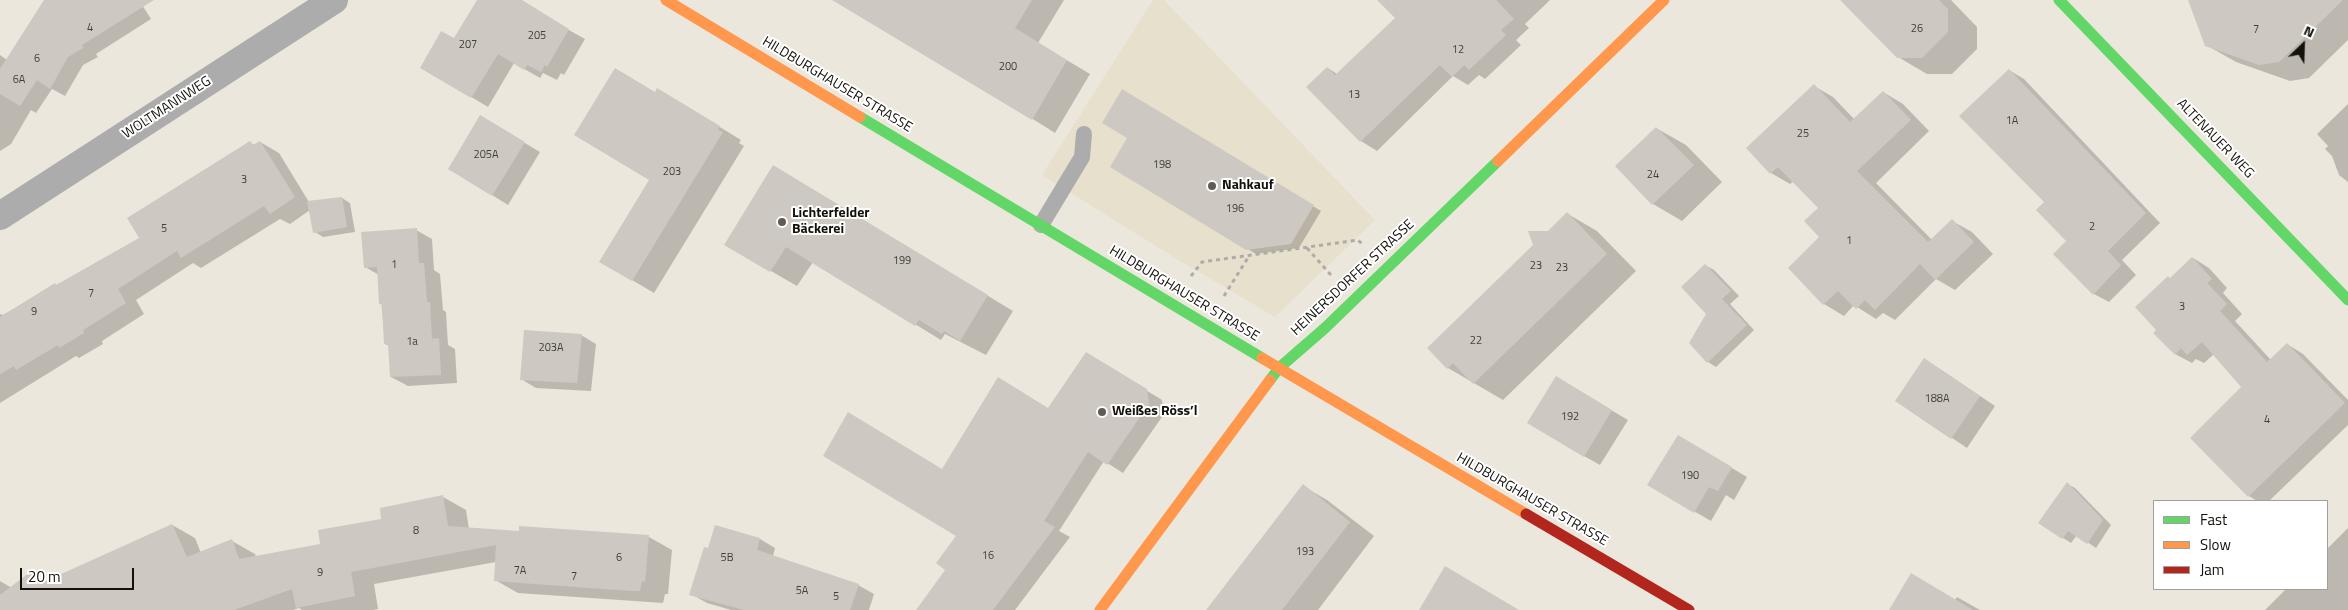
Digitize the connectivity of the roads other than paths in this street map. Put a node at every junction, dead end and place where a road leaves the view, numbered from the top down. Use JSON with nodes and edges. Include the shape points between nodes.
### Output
{"nodes":[{"id":1,"x":334,"y":0,"type":"edge"},
{"id":2,"x":666,"y":0,"type":"edge"},
{"id":3,"x":1664,"y":0,"type":"edge"},
{"id":4,"x":2059,"y":0,"type":"edge"},
{"id":5,"x":1084,"y":134,"type":"dead end"},
{"id":6,"x":0,"y":216,"type":"edge"},
{"id":7,"x":1041,"y":225,"type":"junction"},
{"id":8,"x":2348,"y":300,"type":"edge"},
{"id":9,"x":1279,"y":368,"type":"junction"},
{"id":10,"x":1100,"y":610,"type":"edge"},
{"id":11,"x":1689,"y":610,"type":"edge"}],
"edges":[{"from":1,"to":6,"type":"street","name":"WOLTMANNWEG"},
{"from":2,"to":7,"type":"street","name":"HILDBURGHAUSER STRASSE"},
{"from":3,"to":9,"type":"street","name":"HEINERSDORFER STRASSE","via":[[1325,328]]},
{"from":4,"to":8,"type":"street","name":"ALTENAUER WEG"},
{"from":5,"to":7,"type":"lane","via":[[1082,156]]},
{"from":7,"to":9,"type":"street","name":"HILDBURGHAUSER STRASSE"},
{"from":9,"to":10,"type":"street","name":"HEINERSDORFER STRASSE"},
{"from":9,"to":11,"type":"street","name":"HILDBURGHAUSER STRASSE"}]}
